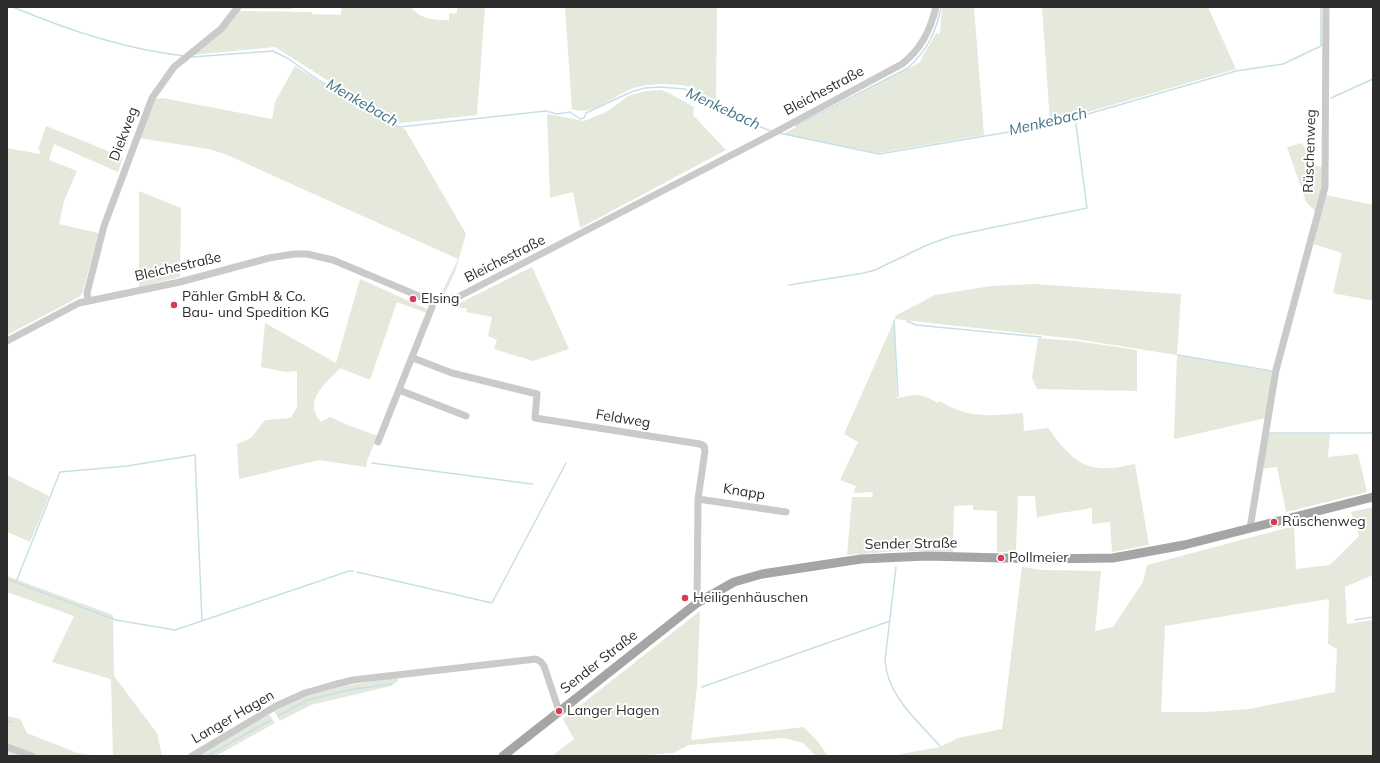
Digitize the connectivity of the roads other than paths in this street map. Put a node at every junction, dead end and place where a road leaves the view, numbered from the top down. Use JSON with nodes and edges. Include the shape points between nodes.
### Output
{"nodes":[{"id":1,"x":238,"y":7,"type":"edge"},
{"id":2,"x":936,"y":7,"type":"edge"},
{"id":3,"x":1326,"y":7,"type":"edge"},
{"id":4,"x":433,"y":300,"type":"junction"},
{"id":5,"x":88,"y":301,"type":"junction"},
{"id":6,"x":7,"y":341,"type":"edge"},
{"id":7,"x":413,"y":358,"type":"junction"},
{"id":8,"x":399,"y":390,"type":"junction"},
{"id":9,"x":466,"y":416,"type":"dead end"},
{"id":10,"x":378,"y":442,"type":"dead end"},
{"id":11,"x":1373,"y":498,"type":"edge"},
{"id":12,"x":698,"y":499,"type":"junction"},
{"id":13,"x":786,"y":512,"type":"dead end"},
{"id":14,"x":1250,"y":528,"type":"junction"},
{"id":15,"x":697,"y":603,"type":"junction"},
{"id":16,"x":559,"y":711,"type":"junction"},
{"id":17,"x":7,"y":747,"type":"edge"},
{"id":18,"x":32,"y":756,"type":"edge"},
{"id":19,"x":192,"y":756,"type":"edge"},
{"id":20,"x":503,"y":756,"type":"edge"}],
"edges":[{"from":1,"to":5,"type":"street","name":"Diekweg","via":[[221,29],[181,60],[152,98],[104,226],[86,293]]},
{"from":2,"to":4,"type":"street","name":"Bleichestraße","via":[[926,38],[902,64],[469,292],[445,300]]},
{"from":3,"to":14,"type":"street","name":"Rüschenweg","via":[[1324,187],[1276,370]]},
{"from":4,"to":5,"type":"street","name":"Bleichestraße","via":[[414,295],[333,260],[294,254]]},
{"from":4,"to":7,"type":"street"},
{"from":5,"to":6,"type":"street","name":"Bleichestraße","via":[[68,308]]},
{"from":7,"to":8,"type":"street"},
{"from":7,"to":12,"type":"street","name":"Feldweg","via":[[452,373],[537,394],[535,418],[700,444],[704,446],[705,451]]},
{"from":8,"to":9,"type":"street"},
{"from":8,"to":10,"type":"street"},
{"from":11,"to":14,"type":"main road","name":"Sender Straße"},
{"from":12,"to":13,"type":"street","name":"Knapp"},
{"from":12,"to":15,"type":"street","name":"Feldweg"},
{"from":14,"to":15,"type":"main road","name":"Sender Straße","via":[[1184,545],[1102,559],[919,557],[826,563],[762,574],[734,582]]},
{"from":15,"to":16,"type":"main road","name":"Sender Straße"},
{"from":16,"to":19,"type":"street","name":"Langer Hagen","via":[[544,666],[536,659],[353,680],[296,696]]},
{"from":16,"to":20,"type":"main road","name":"Sender Straße"},
{"from":17,"to":18,"type":"street"}]}
